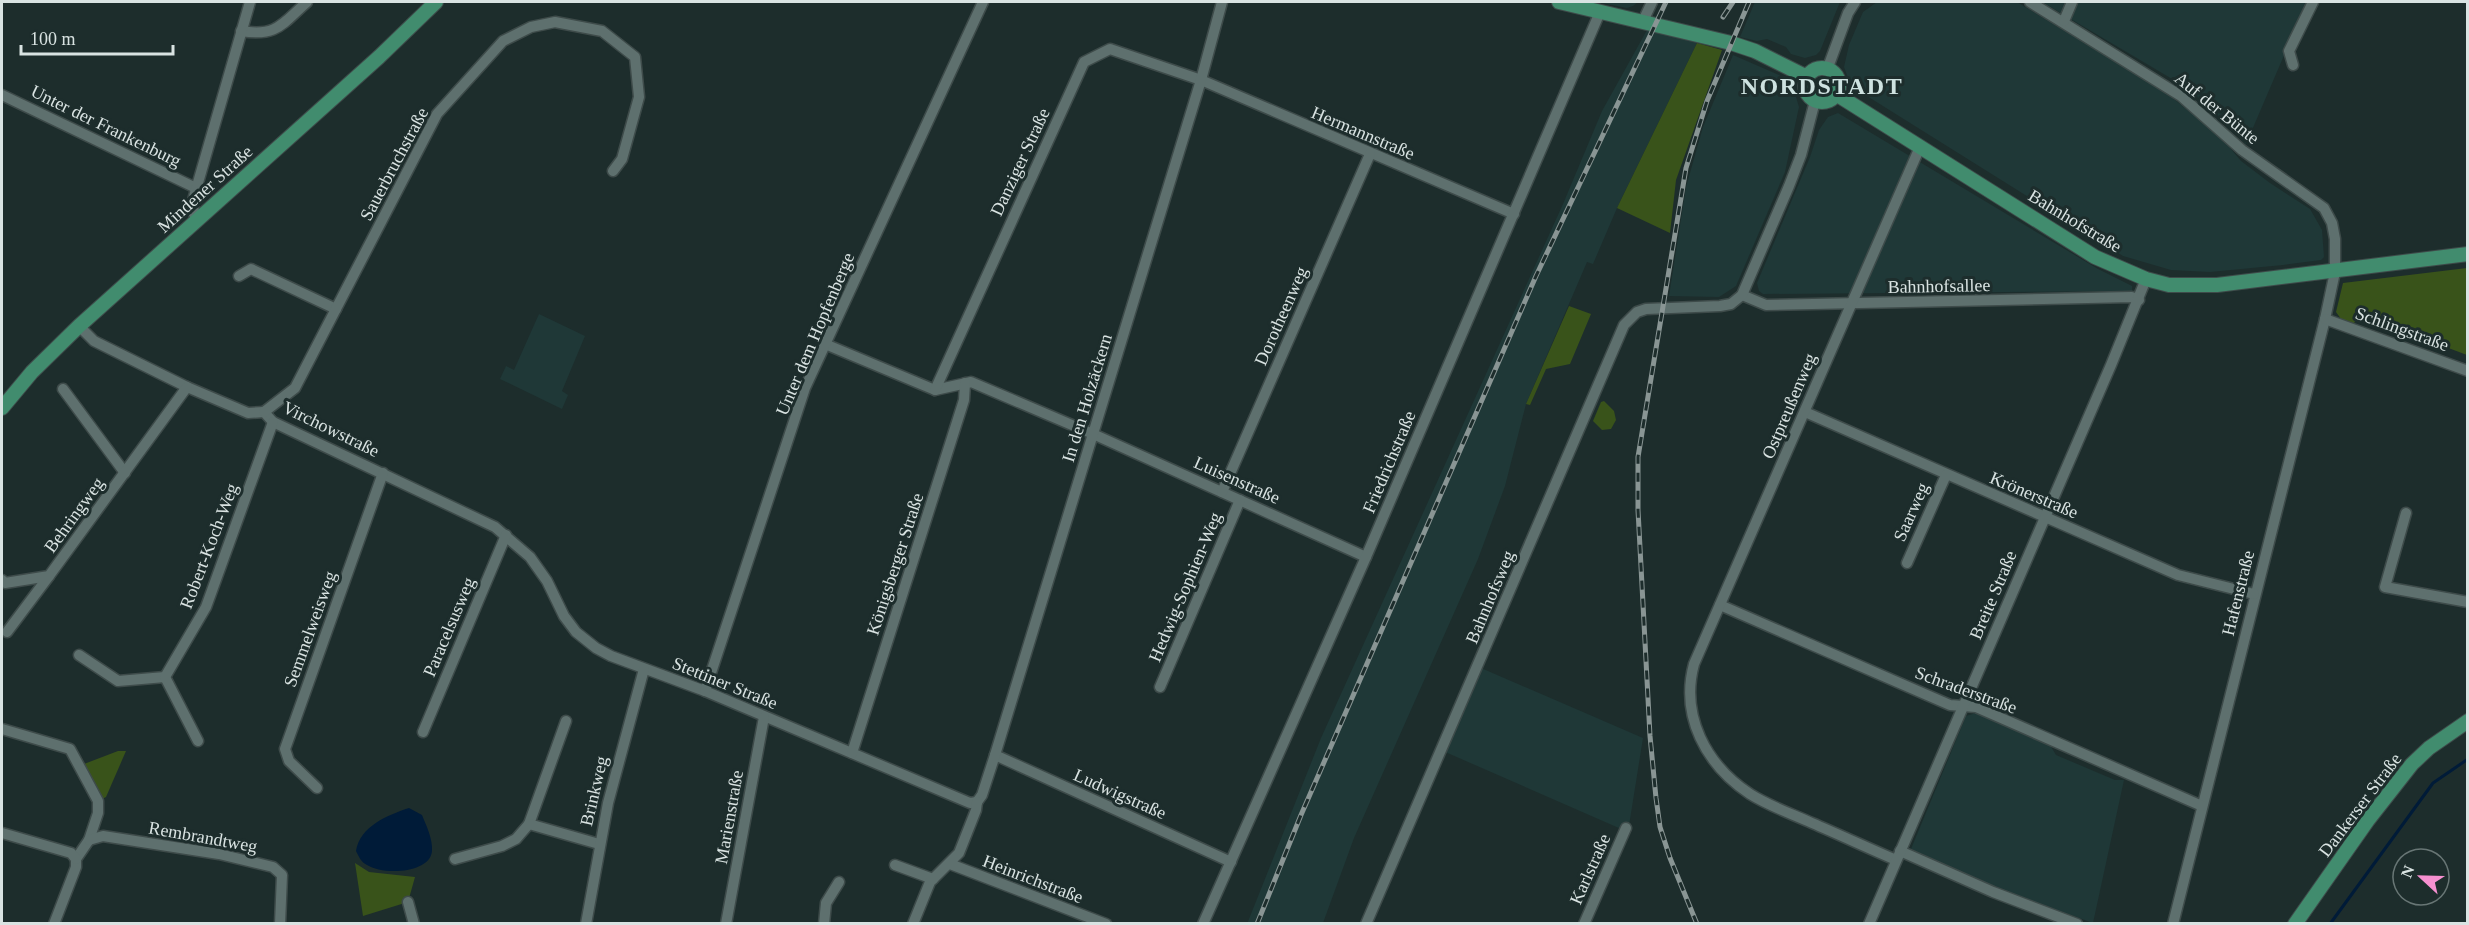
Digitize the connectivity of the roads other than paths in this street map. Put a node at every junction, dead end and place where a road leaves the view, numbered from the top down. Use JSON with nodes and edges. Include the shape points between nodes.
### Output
{"nodes":[{"id":1,"x":250,"y":2,"type":"edge"},
{"id":2,"x":307,"y":2,"type":"edge"},
{"id":3,"x":436,"y":2,"type":"edge"},
{"id":4,"x":983,"y":2,"type":"edge"},
{"id":5,"x":1222,"y":2,"type":"edge"},
{"id":6,"x":1559,"y":2,"type":"edge"},
{"id":7,"x":1652,"y":2,"type":"edge"},
{"id":8,"x":1855,"y":2,"type":"edge"},
{"id":9,"x":2030,"y":2,"type":"edge"},
{"id":10,"x":2072,"y":2,"type":"edge"},
{"id":11,"x":2313,"y":2,"type":"edge"},
{"id":12,"x":1600,"y":12,"type":"junction"},
{"id":13,"x":1643,"y":21,"type":"junction"},
{"id":14,"x":2064,"y":21,"type":"junction"},
{"id":15,"x":241,"y":31,"type":"junction"},
{"id":16,"x":2293,"y":65,"type":"dead end"},
{"id":17,"x":1827,"y":70,"type":"junction"},
{"id":18,"x":1807,"y":77,"type":"junction"},
{"id":19,"x":1201,"y":80,"type":"junction"},
{"id":20,"x":2,"y":94,"type":"edge"},
{"id":21,"x":1836,"y":94,"type":"junction"},
{"id":22,"x":1815,"y":101,"type":"junction"},
{"id":23,"x":1920,"y":147,"type":"junction"},
{"id":24,"x":1370,"y":154,"type":"junction"},
{"id":25,"x":613,"y":171,"type":"dead end"},
{"id":26,"x":196,"y":188,"type":"junction"},
{"id":27,"x":1514,"y":214,"type":"junction"},
{"id":28,"x":197,"y":220,"type":"junction"},
{"id":29,"x":2468,"y":254,"type":"edge"},
{"id":30,"x":2335,"y":272,"type":"junction"},
{"id":31,"x":239,"y":276,"type":"dead end"},
{"id":32,"x":2146,"y":279,"type":"junction"},
{"id":33,"x":1742,"y":295,"type":"junction"},
{"id":34,"x":2139,"y":300,"type":"junction"},
{"id":35,"x":1851,"y":304,"type":"junction"},
{"id":36,"x":336,"y":309,"type":"junction"},
{"id":37,"x":2325,"y":319,"type":"junction"},
{"id":38,"x":79,"y":326,"type":"junction"},
{"id":39,"x":825,"y":344,"type":"junction"},
{"id":40,"x":2468,"y":371,"type":"edge"},
{"id":41,"x":965,"y":384,"type":"junction"},
{"id":42,"x":187,"y":387,"type":"junction"},
{"id":43,"x":63,"y":389,"type":"dead end"},
{"id":44,"x":935,"y":390,"type":"junction"},
{"id":45,"x":2,"y":408,"type":"edge"},
{"id":46,"x":264,"y":411,"type":"junction"},
{"id":47,"x":1805,"y":412,"type":"junction"},
{"id":48,"x":273,"y":422,"type":"junction"},
{"id":49,"x":1094,"y":434,"type":"junction"},
{"id":50,"x":125,"y":473,"type":"junction"},
{"id":51,"x":383,"y":473,"type":"junction"},
{"id":52,"x":1946,"y":475,"type":"junction"},
{"id":53,"x":1222,"y":492,"type":"junction"},
{"id":54,"x":1240,"y":500,"type":"junction"},
{"id":55,"x":2406,"y":513,"type":"dead end"},
{"id":56,"x":2044,"y":518,"type":"junction"},
{"id":57,"x":506,"y":535,"type":"junction"},
{"id":58,"x":1366,"y":557,"type":"junction"},
{"id":59,"x":1908,"y":563,"type":"dead end"},
{"id":60,"x":49,"y":576,"type":"junction"},
{"id":61,"x":2,"y":580,"type":"edge"},
{"id":62,"x":2254,"y":594,"type":"junction"},
{"id":63,"x":2468,"y":602,"type":"edge"},
{"id":64,"x":1720,"y":605,"type":"junction"},
{"id":65,"x":7,"y":632,"type":"dead end"},
{"id":66,"x":79,"y":655,"type":"dead end"},
{"id":67,"x":644,"y":669,"type":"junction"},
{"id":68,"x":165,"y":677,"type":"junction"},
{"id":69,"x":1160,"y":687,"type":"dead end"},
{"id":70,"x":705,"y":691,"type":"junction"},
{"id":71,"x":1963,"y":706,"type":"junction"},
{"id":72,"x":764,"y":717,"type":"junction"},
{"id":73,"x":566,"y":721,"type":"dead end"},
{"id":74,"x":2468,"y":721,"type":"edge"},
{"id":75,"x":2,"y":729,"type":"edge"},
{"id":76,"x":423,"y":732,"type":"dead end"},
{"id":77,"x":198,"y":741,"type":"dead end"},
{"id":78,"x":852,"y":753,"type":"junction"},
{"id":79,"x":995,"y":755,"type":"junction"},
{"id":80,"x":317,"y":788,"type":"dead end"},
{"id":81,"x":977,"y":802,"type":"junction"},
{"id":82,"x":2202,"y":806,"type":"junction"},
{"id":83,"x":530,"y":824,"type":"junction"},
{"id":84,"x":94,"y":825,"type":"junction"},
{"id":85,"x":1626,"y":828,"type":"dead end"},
{"id":86,"x":2,"y":833,"type":"edge"},
{"id":87,"x":103,"y":837,"type":"junction"},
{"id":88,"x":89,"y":840,"type":"junction"},
{"id":89,"x":599,"y":844,"type":"junction"},
{"id":90,"x":1898,"y":856,"type":"junction"},
{"id":91,"x":76,"y":859,"type":"junction"},
{"id":92,"x":455,"y":859,"type":"dead end"},
{"id":93,"x":1231,"y":862,"type":"junction"},
{"id":94,"x":895,"y":864,"type":"dead end"},
{"id":95,"x":950,"y":864,"type":"junction"},
{"id":96,"x":933,"y":879,"type":"junction"},
{"id":97,"x":839,"y":882,"type":"dead end"},
{"id":98,"x":408,"y":902,"type":"dead end"},
{"id":99,"x":54,"y":924,"type":"edge"},
{"id":100,"x":280,"y":924,"type":"edge"},
{"id":101,"x":414,"y":924,"type":"edge"},
{"id":102,"x":586,"y":924,"type":"edge"},
{"id":103,"x":726,"y":924,"type":"edge"},
{"id":104,"x":824,"y":924,"type":"edge"},
{"id":105,"x":913,"y":924,"type":"edge"},
{"id":106,"x":1106,"y":924,"type":"edge"},
{"id":107,"x":1203,"y":924,"type":"edge"},
{"id":108,"x":1366,"y":924,"type":"edge"},
{"id":109,"x":1584,"y":924,"type":"edge"},
{"id":110,"x":1869,"y":924,"type":"edge"},
{"id":111,"x":2077,"y":924,"type":"edge"},
{"id":112,"x":2173,"y":924,"type":"edge"},
{"id":113,"x":2295,"y":924,"type":"edge"}],
"edges":[{"from":1,"to":15,"type":"street"},
{"from":2,"to":15,"type":"street","via":[[276,29],[258,34]]},
{"from":3,"to":28,"type":"main road","name":"Mindener Straße"},
{"from":4,"to":39,"type":"street","name":"Unter dem Hopfenberge"},
{"from":5,"to":19,"type":"street","name":"In den Holzäckern"},
{"from":6,"to":12,"type":"main road"},
{"from":7,"to":13,"type":"street"},
{"from":8,"to":17,"type":"street"},
{"from":9,"to":14,"type":"street","name":"Auf der Bünte"},
{"from":10,"to":14,"type":"street"},
{"from":11,"to":16,"type":"street","via":[[2289,51]]},
{"from":12,"to":13,"type":"main road"},
{"from":12,"to":27,"type":"street","name":"Friedrichstraße"},
{"from":13,"to":18,"type":"main road","via":[[1755,51]]},
{"from":14,"to":30,"type":"street","name":"Auf der Bünte","via":[[2181,96],[2242,150],[2324,208],[2335,239]]},
{"from":15,"to":26,"type":"street"},
{"from":17,"to":18,"type":"main road","via":[[1816,70]]},
{"from":17,"to":21,"type":"main road","via":[[1837,80]]},
{"from":18,"to":22,"type":"main road","via":[[1805,88]]},
{"from":19,"to":24,"type":"street","name":"Hermannstraße"},
{"from":19,"to":44,"type":"street","name":"Danziger Straße","via":[[1110,49],[1084,62]]},
{"from":19,"to":49,"type":"street","name":"In den Holzäckern"},
{"from":20,"to":26,"type":"street","name":"Unter der Frankenburg"},
{"from":21,"to":22,"type":"main road","via":[[1829,100]]},
{"from":21,"to":23,"type":"main road","name":"Bahnhofstraße"},
{"from":22,"to":33,"type":"street","via":[[1801,155]]},
{"from":23,"to":32,"type":"main road","name":"Bahnhofstraße","via":[[2095,257]]},
{"from":23,"to":35,"type":"street","name":"Ostpreußenweg"},
{"from":24,"to":27,"type":"street","name":"Hermannstraße"},
{"from":24,"to":53,"type":"street","name":"Dorotheenweg"},
{"from":25,"to":36,"type":"street","name":"Sauerbruchstraße","via":[[622,159],[639,97],[635,57],[602,31],[555,22],[531,27],[503,41],[437,114]]},
{"from":26,"to":28,"type":"street","via":[[193,207]]},
{"from":27,"to":58,"type":"street","name":"Friedrichstraße"},
{"from":28,"to":38,"type":"main road","name":"Mindener Straße"},
{"from":29,"to":30,"type":"main road","name":"Bahnhofstraße"},
{"from":30,"to":32,"type":"main road","name":"Bahnhofstraße","via":[[2190,286]]},
{"from":30,"to":37,"type":"street","name":"Hafenstraße"},
{"from":31,"to":36,"type":"street","via":[[251,269]]},
{"from":32,"to":34,"type":"street","name":"Breite Straße"},
{"from":33,"to":35,"type":"street","name":"Bahnhofsallee","via":[[1766,305]]},
{"from":33,"to":108,"type":"street","name":"Bahnhofsweg","via":[[1731,304],[1720,306],[1664,307],[1637,312],[1624,325]]},
{"from":34,"to":35,"type":"street","name":"Bahnhofsallee","via":[[2132,297]]},
{"from":34,"to":56,"type":"street","name":"Breite Straße"},
{"from":35,"to":47,"type":"street","name":"Ostpreußenweg"},
{"from":36,"to":46,"type":"street","name":"Sauerbruchstraße","via":[[295,388]]},
{"from":37,"to":40,"type":"street","name":"Schlingstraße"},
{"from":37,"to":62,"type":"street","name":"Hafenstraße"},
{"from":38,"to":42,"type":"street","name":"Virchowstraße","via":[[94,341]]},
{"from":38,"to":45,"type":"main road","name":"Mindener Straße"},
{"from":39,"to":44,"type":"street"},
{"from":39,"to":70,"type":"street","name":"Unter dem Hopfenberge","via":[[805,388]]},
{"from":41,"to":44,"type":"street"},
{"from":41,"to":49,"type":"street","name":"Luisenstraße","via":[[971,382]]},
{"from":41,"to":78,"type":"street","name":"Königsberger Straße","via":[[964,400]]},
{"from":42,"to":46,"type":"street","name":"Virchowstraße","via":[[248,413]]},
{"from":42,"to":50,"type":"street","name":"Behringweg"},
{"from":43,"to":50,"type":"street","name":"Behringweg"},
{"from":46,"to":48,"type":"street","name":"Virchowstraße"},
{"from":47,"to":52,"type":"street","name":"Krönerstraße"},
{"from":47,"to":64,"type":"street","name":"Ostpreußenweg"},
{"from":48,"to":51,"type":"street","name":"Virchowstraße"},
{"from":48,"to":68,"type":"street","name":"Robert-Koch-Weg","via":[[206,607]]},
{"from":49,"to":53,"type":"street","name":"Luisenstraße"},
{"from":49,"to":79,"type":"street","name":"In den Holzäckern"},
{"from":50,"to":60,"type":"street","name":"Behringweg"},
{"from":51,"to":57,"type":"street","name":"Virchowstraße"},
{"from":51,"to":80,"type":"street","name":"Semmelweisweg","via":[[285,749],[289,761]]},
{"from":52,"to":56,"type":"street","name":"Krönerstraße"},
{"from":52,"to":59,"type":"street","name":"Saarweg"},
{"from":53,"to":54,"type":"street","name":"Luisenstraße"},
{"from":54,"to":58,"type":"street","name":"Luisenstraße"},
{"from":54,"to":69,"type":"street","name":"Hedwig-Sophien-Weg"},
{"from":55,"to":63,"type":"street","via":[[2385,587]]},
{"from":56,"to":62,"type":"street","name":"Krönerstraße","via":[[2178,575]]},
{"from":56,"to":71,"type":"street","name":"Breite Straße"},
{"from":57,"to":67,"type":"street","name":"Stettiner Straße","via":[[530,557],[576,632],[596,648]]},
{"from":57,"to":76,"type":"street","name":"Paracelsusweg"},
{"from":58,"to":93,"type":"street","name":"Friedrichstraße"},
{"from":60,"to":61,"type":"street","name":"Behringweg","via":[[5,583]]},
{"from":60,"to":65,"type":"street","name":"Behringweg"},
{"from":62,"to":82,"type":"street","name":"Hafenstraße"},
{"from":64,"to":71,"type":"street","name":"Schraderstraße","via":[[1950,705]]},
{"from":64,"to":90,"type":"street","name":"Ostpreußenweg","via":[[1694,664],[1689,692],[1695,726],[1711,759],[1749,793],[1772,805]]},
{"from":66,"to":68,"type":"street","via":[[118,681]]},
{"from":67,"to":70,"type":"street","name":"Stettiner Straße"},
{"from":67,"to":89,"type":"street","name":"Brinkweg"},
{"from":68,"to":77,"type":"street"},
{"from":70,"to":72,"type":"street","name":"Stettiner Straße"},
{"from":71,"to":82,"type":"street","name":"Schraderstraße","via":[[1976,707]]},
{"from":71,"to":90,"type":"street","name":"Breite Straße"},
{"from":72,"to":78,"type":"street","name":"Stettiner Straße"},
{"from":72,"to":103,"type":"street","name":"Marienstraße"},
{"from":73,"to":83,"type":"street"},
{"from":74,"to":113,"type":"main road","name":"Dankerser Straße","via":[[2429,747],[2412,764]]},
{"from":75,"to":84,"type":"street","via":[[70,749],[98,801]]},
{"from":78,"to":81,"type":"street","name":"Stettiner Straße","via":[[970,803]]},
{"from":79,"to":81,"type":"street","name":"In den Holzäckern"},
{"from":79,"to":93,"type":"street","name":"Ludwigstraße"},
{"from":81,"to":95,"type":"street","name":"In den Holzäckern","via":[[959,853]]},
{"from":82,"to":112,"type":"street","name":"Hafenstraße"},
{"from":83,"to":89,"type":"street"},
{"from":83,"to":92,"type":"street","via":[[516,839],[502,846]]},
{"from":84,"to":87,"type":"street"},
{"from":84,"to":88,"type":"street"},
{"from":85,"to":109,"type":"street","name":"Karlstraße"},
{"from":86,"to":91,"type":"street","via":[[71,852]]},
{"from":87,"to":88,"type":"street","name":"Rembrandtweg"},
{"from":87,"to":100,"type":"street","name":"Rembrandtweg","via":[[219,854],[273,867],[282,875]]},
{"from":88,"to":91,"type":"street"},
{"from":89,"to":102,"type":"street","name":"Brinkweg"},
{"from":90,"to":110,"type":"street","name":"Breite Straße"},
{"from":90,"to":111,"type":"street"},
{"from":91,"to":99,"type":"street"},
{"from":93,"to":107,"type":"street","name":"Friedrichstraße"},
{"from":94,"to":96,"type":"street"},
{"from":95,"to":96,"type":"street","name":"In den Holzäckern"},
{"from":95,"to":106,"type":"street","name":"Heinrichstraße"},
{"from":96,"to":105,"type":"street"},
{"from":97,"to":104,"type":"street","via":[[826,903]]},
{"from":98,"to":101,"type":"street"}]}
